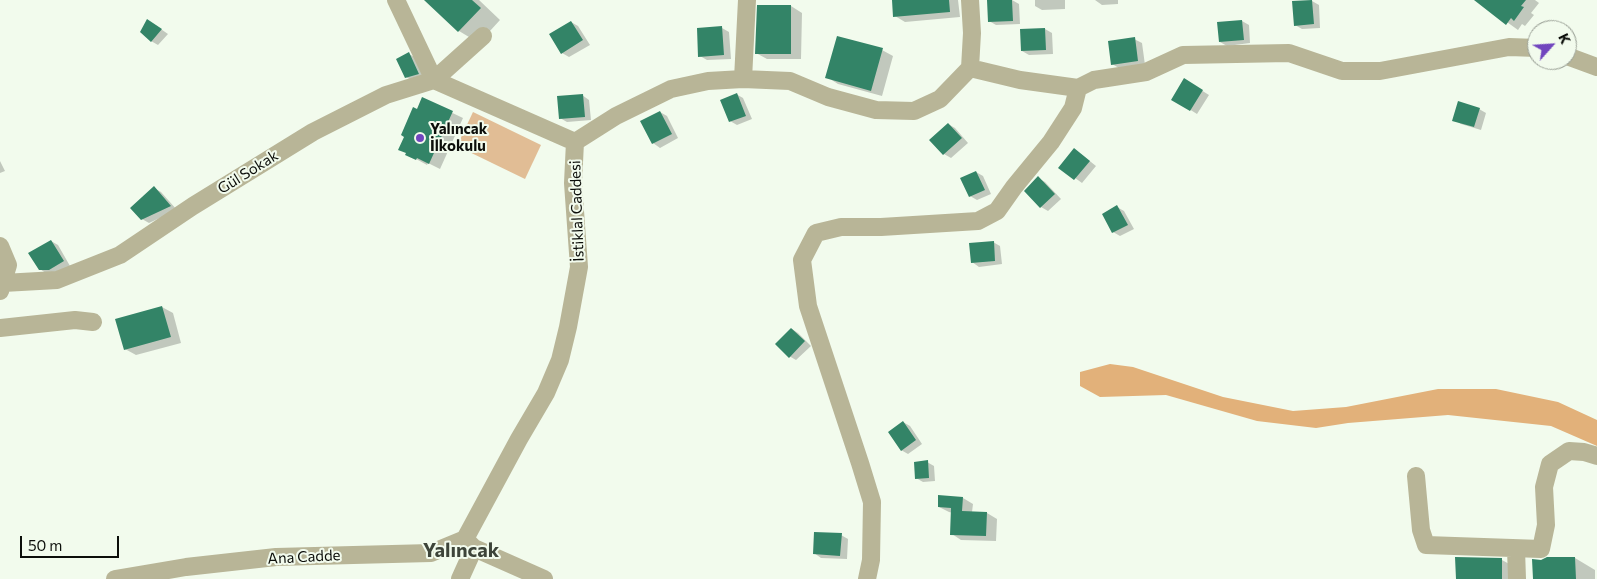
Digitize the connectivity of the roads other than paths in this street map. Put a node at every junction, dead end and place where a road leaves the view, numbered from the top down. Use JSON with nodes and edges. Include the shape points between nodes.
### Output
{"nodes":[{"id":1,"x":396,"y":0,"type":"edge"},
{"id":2,"x":746,"y":0,"type":"edge"},
{"id":3,"x":970,"y":0,"type":"edge"},
{"id":4,"x":483,"y":36,"type":"dead end"},
{"id":5,"x":1527,"y":48,"type":"edge"},
{"id":6,"x":1577,"y":60,"type":"edge"},
{"id":7,"x":1597,"y":67,"type":"edge"},
{"id":8,"x":970,"y":68,"type":"junction"},
{"id":9,"x":743,"y":79,"type":"junction"},
{"id":10,"x":434,"y":80,"type":"junction"},
{"id":11,"x":1078,"y":88,"type":"junction"},
{"id":12,"x":575,"y":142,"type":"junction"},
{"id":13,"x":0,"y":246,"type":"edge"},
{"id":14,"x":1,"y":287,"type":"edge"},
{"id":15,"x":94,"y":322,"type":"dead end"},
{"id":16,"x":0,"y":328,"type":"edge"},
{"id":17,"x":1597,"y":456,"type":"edge"},
{"id":18,"x":1416,"y":476,"type":"dead end"},
{"id":19,"x":469,"y":544,"type":"junction"},
{"id":20,"x":1516,"y":549,"type":"junction"},
{"id":21,"x":187,"y":573,"type":"edge"},
{"id":22,"x":115,"y":579,"type":"edge"},
{"id":23,"x":460,"y":579,"type":"edge"},
{"id":24,"x":544,"y":579,"type":"edge"},
{"id":25,"x":867,"y":579,"type":"edge"},
{"id":26,"x":1517,"y":579,"type":"edge"}],
"edges":[{"from":1,"to":10,"type":"street"},
{"from":2,"to":9,"type":"street"},
{"from":3,"to":8,"type":"street"},
{"from":4,"to":10,"type":"street","name":"Gül Sokak"},
{"from":5,"to":11,"type":"street","via":[[1508,47],[1380,72],[1342,71],[1289,53],[1183,55],[1146,72],[1094,80]]},
{"from":6,"to":7,"type":"street"},
{"from":8,"to":9,"type":"street","name":"İstiklal Caddesi","via":[[940,99],[914,111],[876,110],[828,97],[790,81]]},
{"from":8,"to":11,"type":"street","via":[[1020,80]]},
{"from":9,"to":12,"type":"street","name":"İstiklal Caddesi","via":[[708,81],[671,89],[616,116]]},
{"from":10,"to":12,"type":"street"},
{"from":10,"to":14,"type":"street","name":"Gül Sokak","via":[[386,95],[313,132],[120,255],[57,280]]},
{"from":11,"to":25,"type":"street","via":[[1073,108],[1051,142],[997,211],[978,221],[840,227],[816,233],[802,260],[808,306],[872,502],[872,560]]},
{"from":12,"to":19,"type":"street","name":"İstiklal Caddesi","via":[[579,267],[560,360],[478,516]]},
{"from":13,"to":14,"type":"street","via":[[8,264]]},
{"from":15,"to":16,"type":"street","via":[[75,320]]},
{"from":17,"to":20,"type":"street","via":[[1569,451],[1550,464],[1544,487],[1546,525],[1541,549]]},
{"from":18,"to":20,"type":"street","via":[[1421,530],[1426,545]]},
{"from":19,"to":21,"type":"street","name":"Ana Cadde","via":[[431,554],[276,557]]},
{"from":19,"to":23,"type":"street"},
{"from":19,"to":24,"type":"street"},
{"from":20,"to":26,"type":"street"},
{"from":21,"to":22,"type":"street","name":"Ana Cadde"}]}
